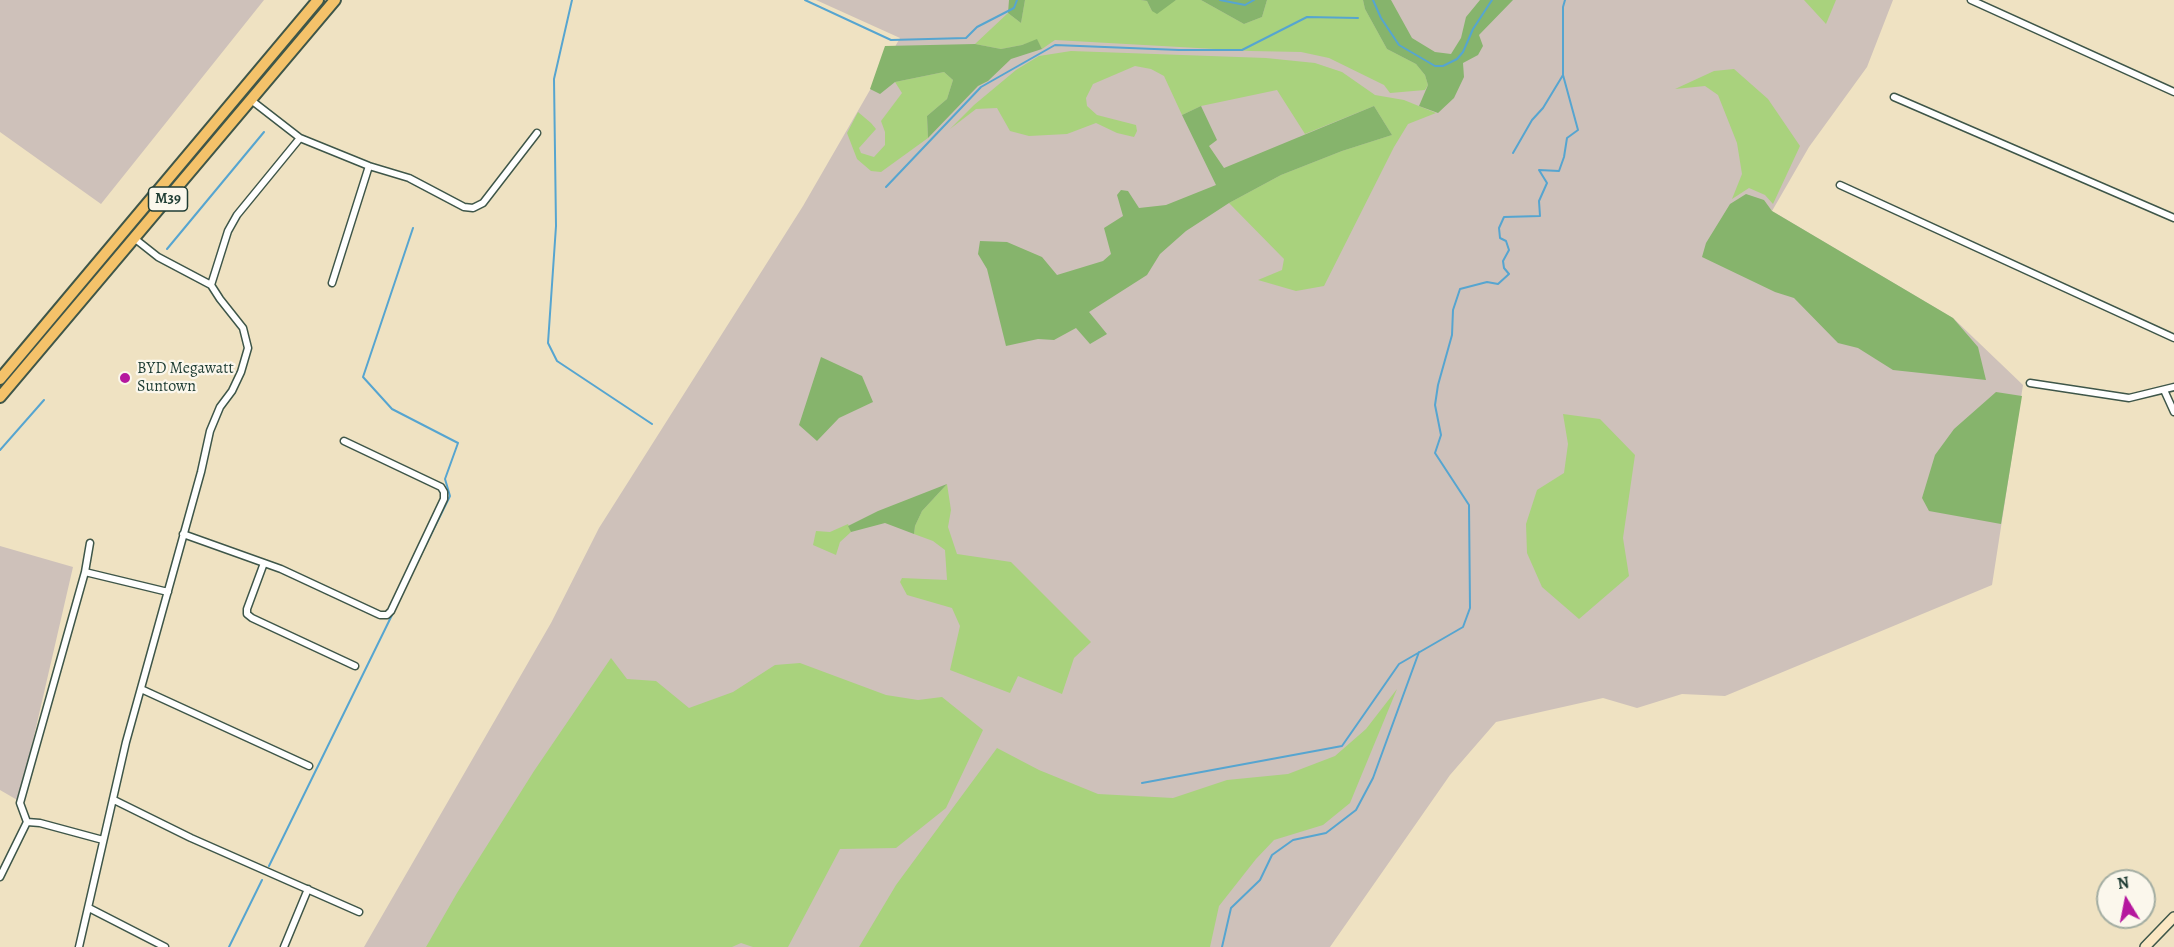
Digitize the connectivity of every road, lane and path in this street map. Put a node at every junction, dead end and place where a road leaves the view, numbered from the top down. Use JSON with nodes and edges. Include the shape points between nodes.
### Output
{"nodes":[{"id":1,"x":318,"y":0,"type":"edge"},
{"id":2,"x":335,"y":0,"type":"edge"},
{"id":3,"x":1971,"y":0,"type":"edge"},
{"id":4,"x":2174,"y":92,"type":"edge"},
{"id":5,"x":1894,"y":97,"type":"dead end"},
{"id":6,"x":251,"y":100,"type":"junction"},
{"id":7,"x":537,"y":133,"type":"dead end"},
{"id":8,"x":300,"y":138,"type":"junction"},
{"id":9,"x":369,"y":166,"type":"junction"},
{"id":10,"x":1840,"y":185,"type":"dead end"},
{"id":11,"x":2174,"y":219,"type":"edge"},
{"id":12,"x":134,"y":238,"type":"junction"},
{"id":13,"x":332,"y":283,"type":"dead end"},
{"id":14,"x":211,"y":285,"type":"junction"},
{"id":15,"x":2174,"y":338,"type":"edge"},
{"id":16,"x":4,"y":366,"type":"edge"},
{"id":17,"x":0,"y":379,"type":"edge"},
{"id":18,"x":2030,"y":383,"type":"dead end"},
{"id":19,"x":2174,"y":387,"type":"edge"},
{"id":20,"x":2164,"y":390,"type":"junction"},
{"id":21,"x":0,"y":397,"type":"edge"},
{"id":22,"x":2174,"y":412,"type":"edge"},
{"id":23,"x":344,"y":441,"type":"dead end"},
{"id":24,"x":183,"y":534,"type":"junction"},
{"id":25,"x":90,"y":543,"type":"dead end"},
{"id":26,"x":264,"y":563,"type":"junction"},
{"id":27,"x":85,"y":572,"type":"junction"},
{"id":28,"x":168,"y":592,"type":"junction"},
{"id":29,"x":355,"y":666,"type":"dead end"},
{"id":30,"x":141,"y":689,"type":"junction"},
{"id":31,"x":309,"y":766,"type":"dead end"},
{"id":32,"x":114,"y":800,"type":"junction"},
{"id":33,"x":27,"y":822,"type":"junction"},
{"id":34,"x":103,"y":840,"type":"junction"},
{"id":35,"x":0,"y":877,"type":"edge"},
{"id":36,"x":308,"y":889,"type":"junction"},
{"id":37,"x":89,"y":908,"type":"junction"},
{"id":38,"x":359,"y":912,"type":"dead end"},
{"id":39,"x":2174,"y":918,"type":"edge"},
{"id":40,"x":78,"y":947,"type":"edge"},
{"id":41,"x":165,"y":947,"type":"edge"},
{"id":42,"x":284,"y":947,"type":"edge"},
{"id":43,"x":2145,"y":947,"type":"edge"}],
"edges":[{"from":1,"to":16,"type":"highway","number":"M39"},
{"from":2,"to":6,"type":"highway","number":"M39"},
{"from":3,"to":4,"type":"street"},
{"from":5,"to":11,"type":"street"},
{"from":6,"to":8,"type":"street"},
{"from":6,"to":12,"type":"highway","number":"M39"},
{"from":7,"to":9,"type":"street","via":[[483,203],[473,208],[409,178]]},
{"from":8,"to":9,"type":"street"},
{"from":8,"to":14,"type":"street","via":[[237,214]]},
{"from":9,"to":13,"type":"street"},
{"from":10,"to":15,"type":"street"},
{"from":12,"to":14,"type":"street","via":[[158,257]]},
{"from":12,"to":21,"type":"highway","number":"M39"},
{"from":14,"to":24,"type":"street","via":[[243,328],[248,348],[241,372],[210,431]]},
{"from":16,"to":17,"type":"highway","number":"M39"},
{"from":18,"to":20,"type":"street","via":[[2129,398]]},
{"from":19,"to":20,"type":"street"},
{"from":20,"to":22,"type":"street"},
{"from":23,"to":26,"type":"street","via":[[441,487],[444,492],[391,611],[380,615]]},
{"from":24,"to":26,"type":"street"},
{"from":24,"to":28,"type":"street"},
{"from":25,"to":27,"type":"street"},
{"from":26,"to":29,"type":"street","via":[[247,614]]},
{"from":27,"to":28,"type":"street"},
{"from":27,"to":33,"type":"street","via":[[20,803]]},
{"from":28,"to":30,"type":"street"},
{"from":30,"to":31,"type":"street"},
{"from":30,"to":32,"type":"street"},
{"from":32,"to":34,"type":"street"},
{"from":32,"to":36,"type":"street"},
{"from":33,"to":34,"type":"street"},
{"from":33,"to":35,"type":"street"},
{"from":34,"to":37,"type":"street"},
{"from":36,"to":38,"type":"street"},
{"from":36,"to":42,"type":"street"},
{"from":37,"to":40,"type":"street"},
{"from":37,"to":41,"type":"street"},
{"from":39,"to":43,"type":"main road"}]}
